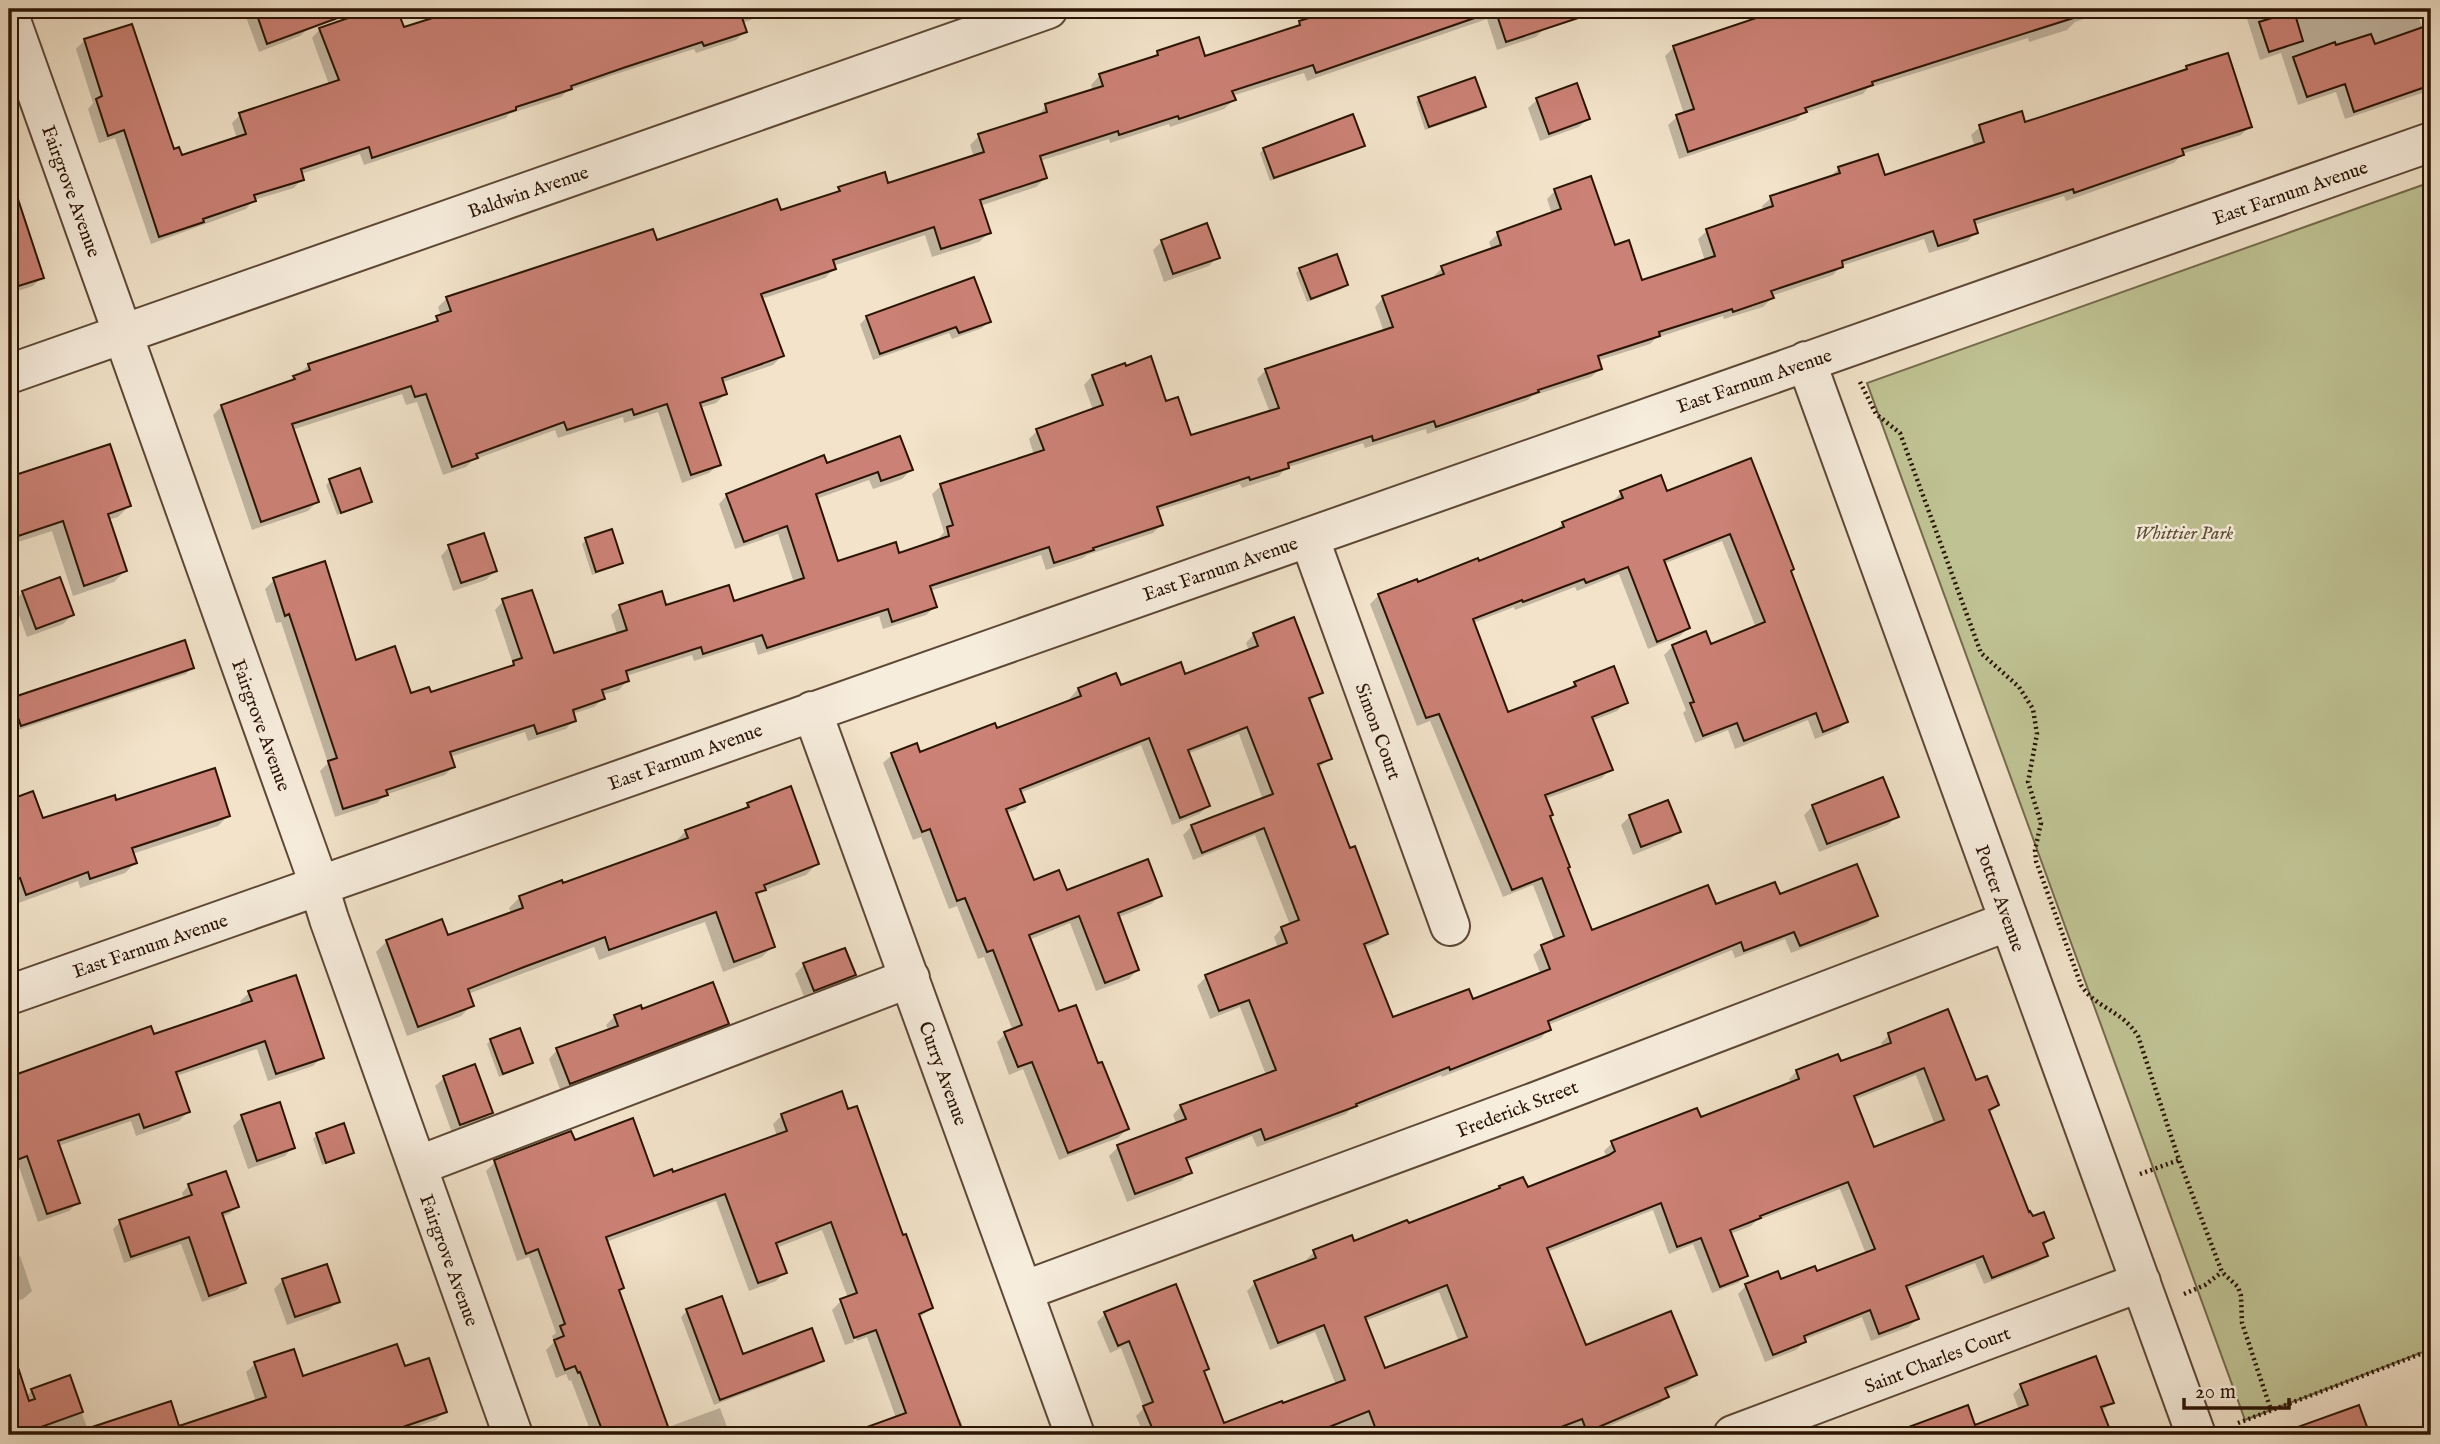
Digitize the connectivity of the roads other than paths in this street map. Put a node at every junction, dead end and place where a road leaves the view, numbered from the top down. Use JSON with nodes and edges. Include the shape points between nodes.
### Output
{"nodes":[{"id":1,"x":1048,"y":9,"type":"edge"},
{"id":2,"x":9,"y":15,"type":"edge"},
{"id":3,"x":2431,"y":142,"type":"edge"},
{"id":4,"x":123,"y":334,"type":"junction"},
{"id":5,"x":1807,"y":361,"type":"junction"},
{"id":6,"x":9,"y":374,"type":"edge"},
{"id":7,"x":1309,"y":537,"type":"junction"},
{"id":8,"x":812,"y":711,"type":"junction"},
{"id":9,"x":319,"y":887,"type":"junction"},
{"id":10,"x":2009,"y":921,"type":"junction"},
{"id":11,"x":1450,"y":926,"type":"dead end"},
{"id":12,"x":909,"y":978,"type":"junction"},
{"id":13,"x":9,"y":995,"type":"edge"},
{"id":14,"x":416,"y":1166,"type":"junction"},
{"id":15,"x":2157,"y":1290,"type":"junction"},
{"id":16,"x":1023,"y":1291,"type":"junction"},
{"id":17,"x":513,"y":1435,"type":"edge"},
{"id":18,"x":1075,"y":1435,"type":"edge"},
{"id":19,"x":1733,"y":1435,"type":"edge"},
{"id":20,"x":2196,"y":1435,"type":"edge"}],
"edges":[{"from":1,"to":4,"type":"street","name":"Baldwin Avenue"},
{"from":2,"to":4,"type":"street","name":"Fairgrove Avenue"},
{"from":3,"to":5,"type":"street","name":"East Farnum Avenue"},
{"from":4,"to":6,"type":"street","name":"Baldwin Avenue"},
{"from":4,"to":9,"type":"street","name":"Fairgrove Avenue"},
{"from":5,"to":7,"type":"street","name":"East Farnum Avenue"},
{"from":5,"to":10,"type":"street","name":"Potter Avenue"},
{"from":7,"to":8,"type":"street","name":"East Farnum Avenue"},
{"from":7,"to":11,"type":"street","name":"Simon Court"},
{"from":8,"to":9,"type":"street","name":"East Farnum Avenue"},
{"from":8,"to":12,"type":"street","name":"Curry Avenue"},
{"from":9,"to":13,"type":"street","name":"East Farnum Avenue"},
{"from":9,"to":14,"type":"street","name":"Fairgrove Avenue"},
{"from":10,"to":15,"type":"street","name":"Potter Avenue"},
{"from":10,"to":16,"type":"street","name":"Frederick Street"},
{"from":12,"to":14,"type":"street"},
{"from":12,"to":16,"type":"street","name":"Curry Avenue"},
{"from":14,"to":17,"type":"street","name":"Fairgrove Avenue"},
{"from":15,"to":19,"type":"street","name":"Saint Charles Court"},
{"from":15,"to":20,"type":"street","name":"Potter Avenue"},
{"from":16,"to":18,"type":"street","name":"Curry Avenue"}]}
